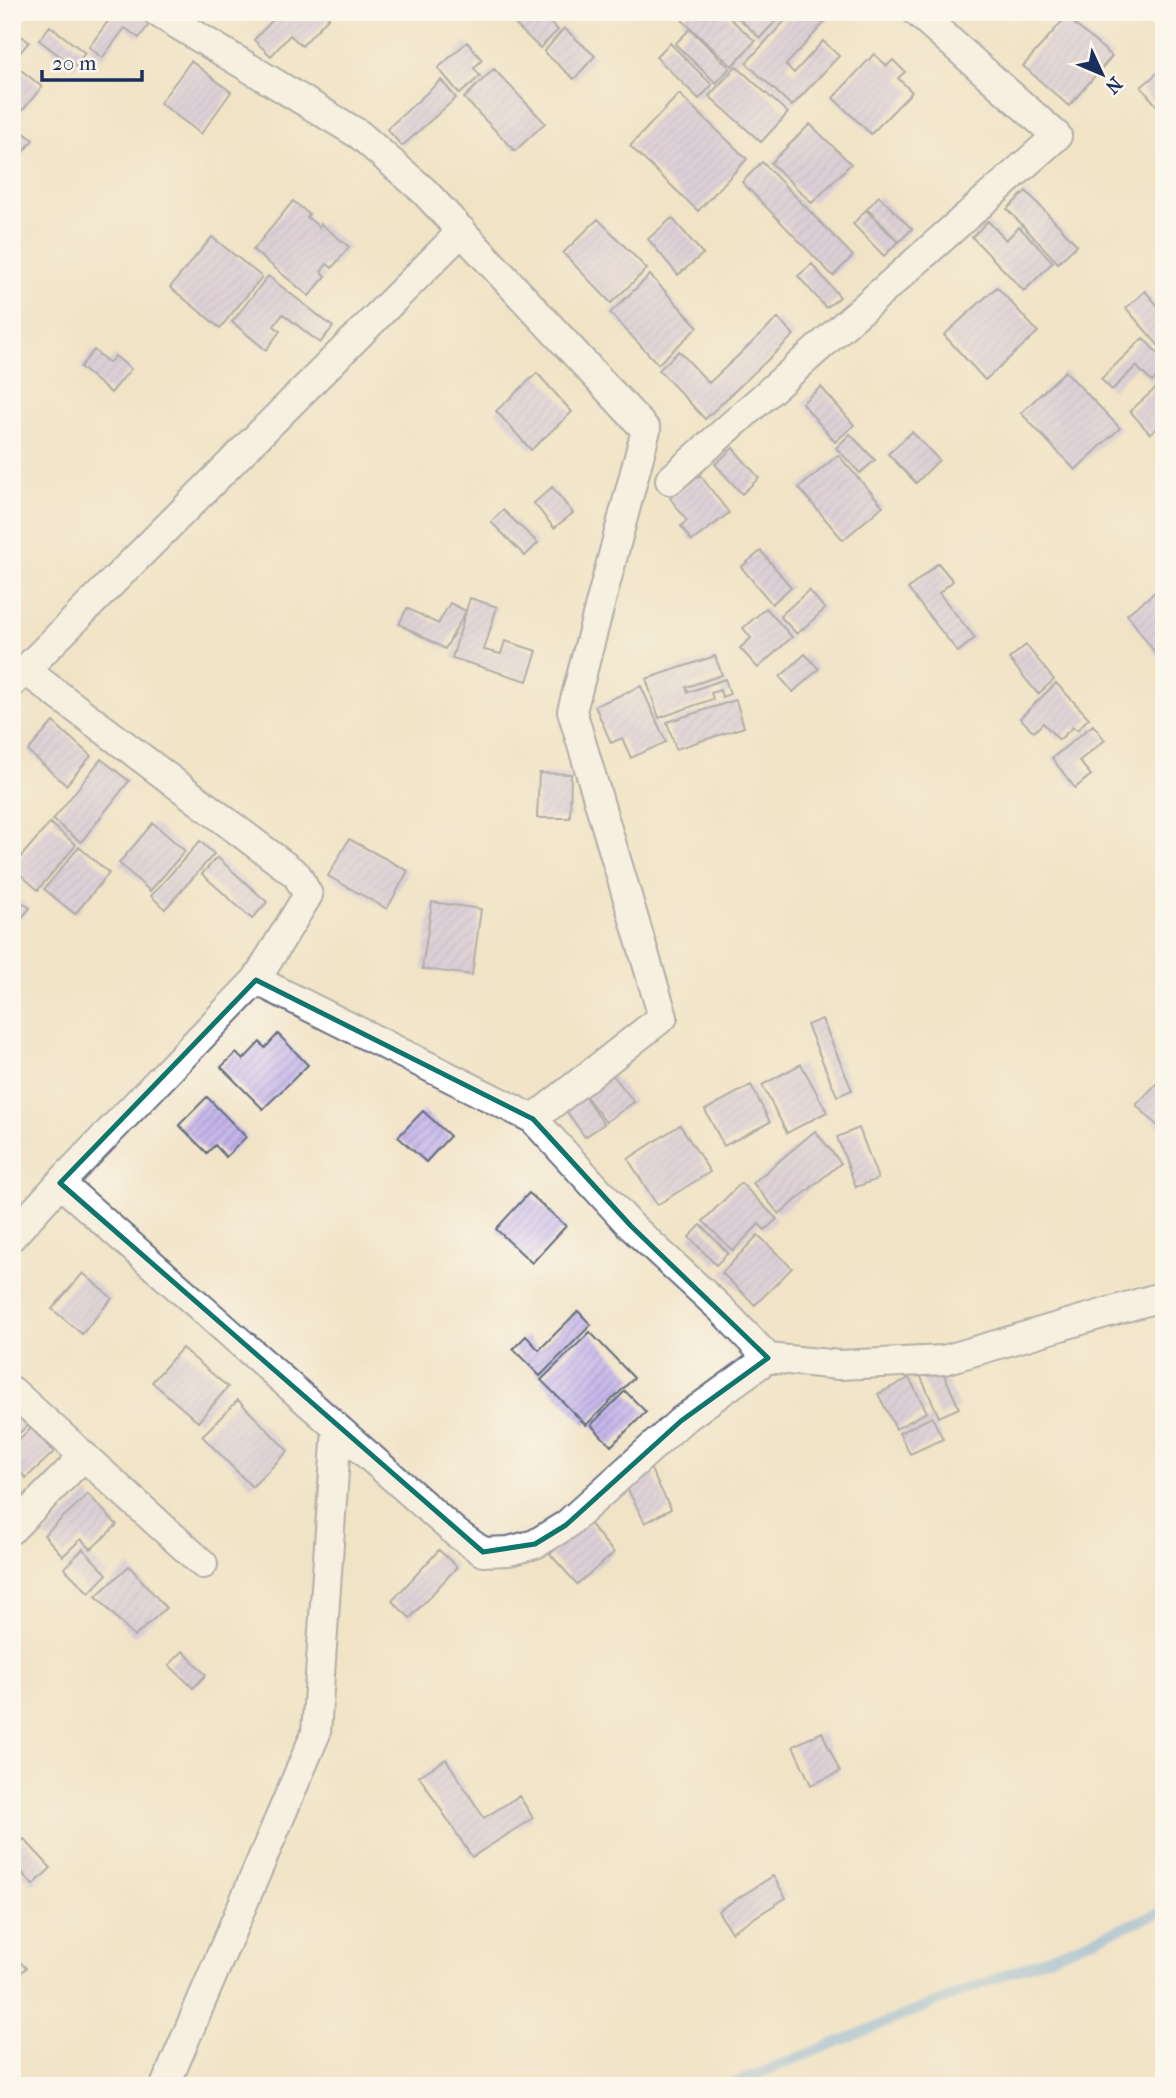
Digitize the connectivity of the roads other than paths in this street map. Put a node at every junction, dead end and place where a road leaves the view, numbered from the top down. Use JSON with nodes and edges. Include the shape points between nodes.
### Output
{"nodes":[{"id":1,"x":157,"y":12,"type":"edge"},
{"id":2,"x":917,"y":12,"type":"edge"},
{"id":3,"x":462,"y":231,"type":"junction"},
{"id":4,"x":670,"y":480,"type":"dead end"},
{"id":5,"x":19,"y":676,"type":"edge"},
{"id":6,"x":256,"y":979,"type":"junction"},
{"id":7,"x":533,"y":1119,"type":"junction"},
{"id":8,"x":60,"y":1184,"type":"junction"},
{"id":9,"x":12,"y":1236,"type":"edge"},
{"id":10,"x":1164,"y":1296,"type":"edge"},
{"id":11,"x":768,"y":1358,"type":"junction"},
{"id":12,"x":12,"y":1391,"type":"edge"},
{"id":13,"x":337,"y":1428,"type":"junction"},
{"id":14,"x":84,"y":1456,"type":"junction"},
{"id":15,"x":12,"y":1529,"type":"edge"},
{"id":16,"x":203,"y":1564,"type":"dead end"},
{"id":17,"x":164,"y":2086,"type":"edge"}],
"edges":[{"from":1,"to":3,"type":"street","via":[[360,135]]},
{"from":2,"to":4,"type":"street","via":[[1056,136]]},
{"from":3,"to":5,"type":"street"},
{"from":3,"to":7,"type":"street","via":[[646,430],[572,711],[663,1017]]},
{"from":5,"to":6,"type":"street","via":[[297,874],[308,895]]},
{"from":6,"to":7,"type":"street"},
{"from":6,"to":8,"type":"street"},
{"from":7,"to":11,"type":"street","via":[[631,1226]]},
{"from":8,"to":9,"type":"street"},
{"from":8,"to":13,"type":"street"},
{"from":10,"to":11,"type":"street","via":[[944,1360],[839,1366]]},
{"from":11,"to":13,"type":"street","via":[[681,1421],[566,1525],[535,1544],[509,1552],[483,1552],[456,1533]]},
{"from":12,"to":14,"type":"street"},
{"from":13,"to":17,"type":"street","via":[[316,1733]]},
{"from":14,"to":15,"type":"street"},
{"from":14,"to":16,"type":"street"}]}
